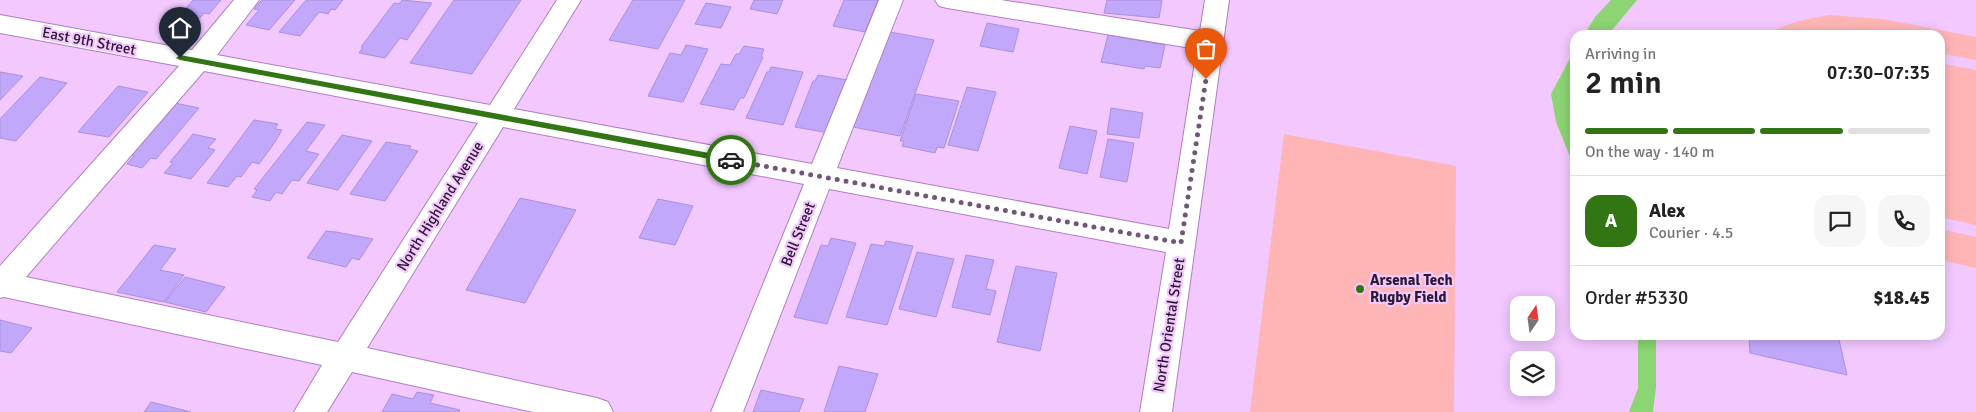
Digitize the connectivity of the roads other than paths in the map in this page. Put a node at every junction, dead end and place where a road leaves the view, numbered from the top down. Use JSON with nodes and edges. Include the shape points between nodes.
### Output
{"nodes":[{"id":1,"x":247,"y":0,"type":"edge"},
{"id":2,"x":569,"y":0,"type":"edge"},
{"id":3,"x":891,"y":0,"type":"edge"},
{"id":4,"x":947,"y":0,"type":"edge"},
{"id":5,"x":1217,"y":0,"type":"edge"},
{"id":6,"x":0,"y":24,"type":"edge"},
{"id":7,"x":1211,"y":42,"type":"junction"},
{"id":8,"x":198,"y":61,"type":"junction"},
{"id":9,"x":495,"y":117,"type":"junction"},
{"id":10,"x":820,"y":177,"type":"junction"},
{"id":11,"x":1181,"y":243,"type":"junction"},
{"id":12,"x":0,"y":285,"type":"edge"},
{"id":13,"x":345,"y":357,"type":"junction"},
{"id":14,"x":310,"y":412,"type":"edge"},
{"id":15,"x":597,"y":412,"type":"edge"},
{"id":16,"x":727,"y":412,"type":"edge"},
{"id":17,"x":1156,"y":412,"type":"edge"}],
"edges":[{"from":1,"to":8,"type":"street"},
{"from":2,"to":9,"type":"street","name":"North Highland Avenue"},
{"from":3,"to":10,"type":"street","name":"Bell Street"},
{"from":4,"to":7,"type":"street"},
{"from":5,"to":7,"type":"street","name":"North Oriental Street"},
{"from":6,"to":8,"type":"street","name":"East 9th Street"},
{"from":7,"to":11,"type":"street","name":"North Oriental Street"},
{"from":8,"to":9,"type":"street","name":"East 9th Street"},
{"from":8,"to":12,"type":"street"},
{"from":9,"to":10,"type":"street","name":"East 9th Street"},
{"from":9,"to":13,"type":"street","name":"North Highland Avenue"},
{"from":10,"to":11,"type":"street","name":"East 9th Street"},
{"from":10,"to":16,"type":"street","name":"Bell Street"},
{"from":11,"to":17,"type":"street","name":"North Oriental Street"},
{"from":12,"to":13,"type":"street"},
{"from":13,"to":14,"type":"street","name":"North Highland Avenue"},
{"from":13,"to":15,"type":"street"}]}
